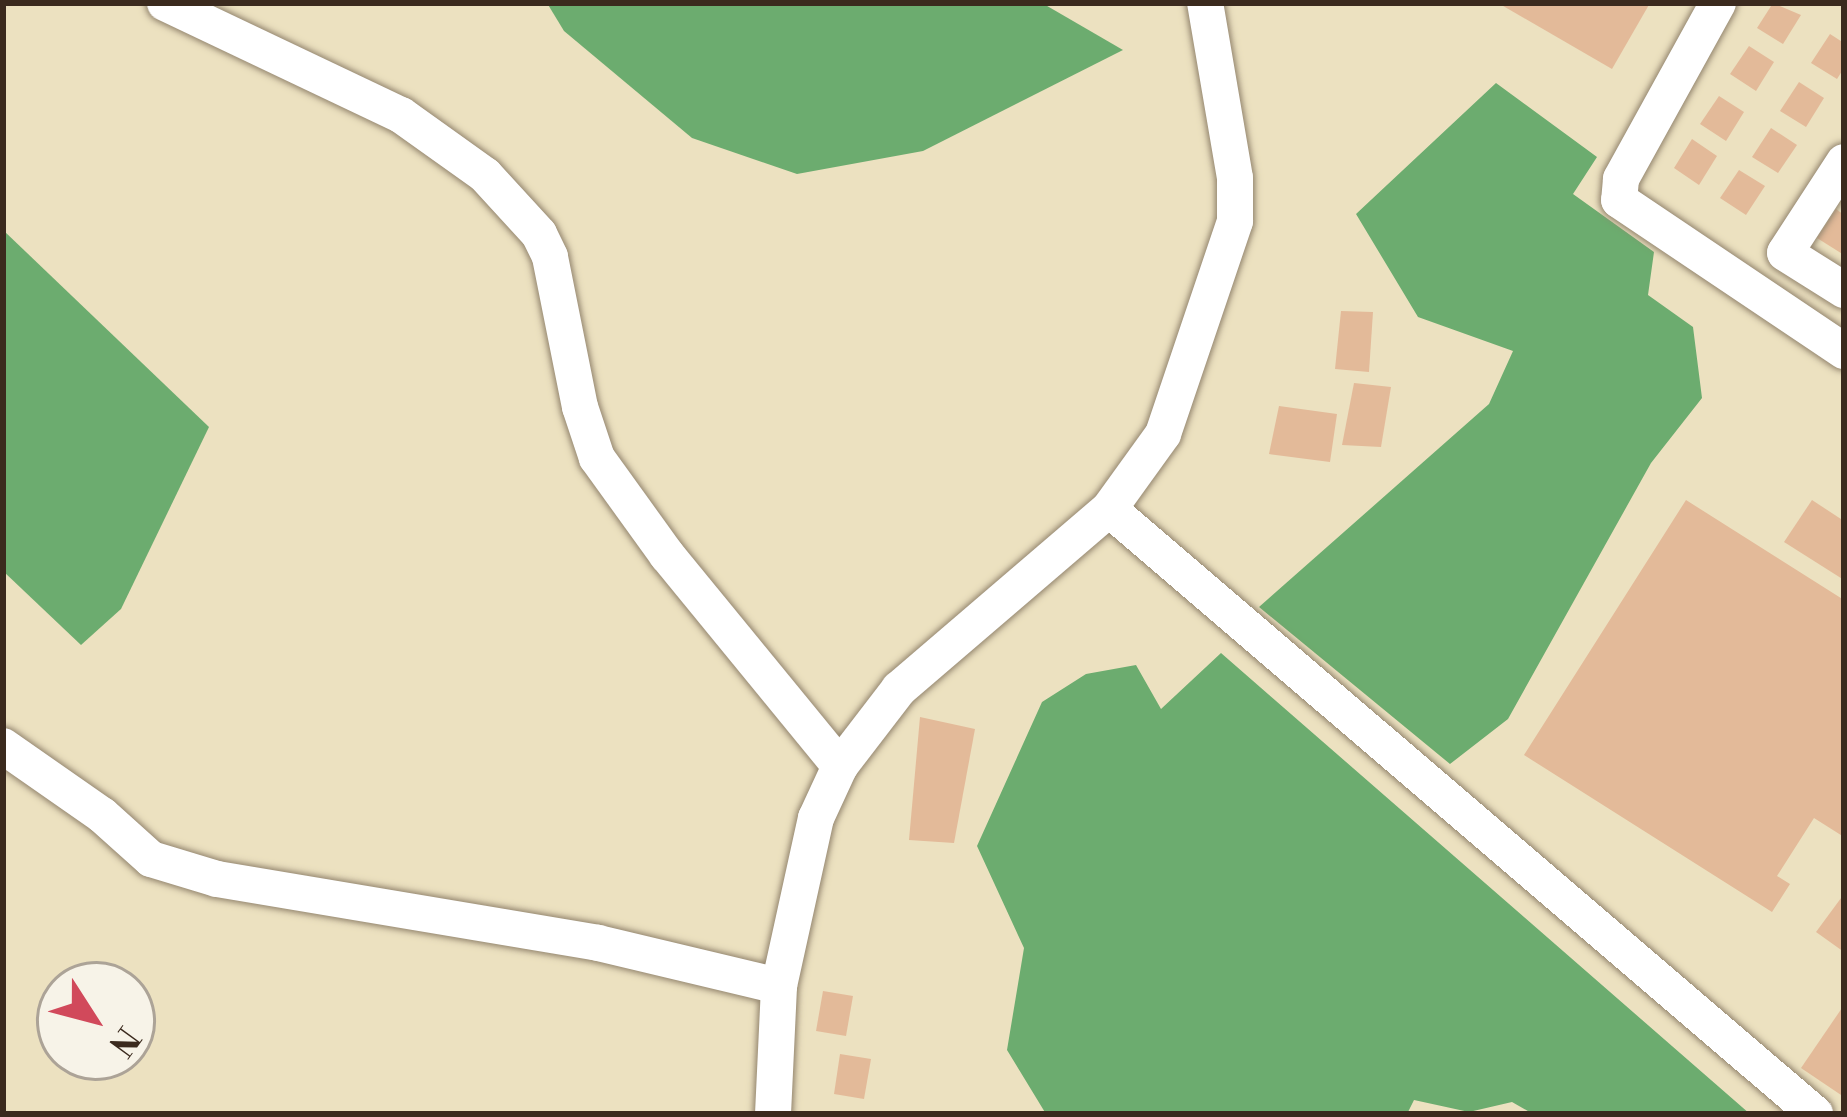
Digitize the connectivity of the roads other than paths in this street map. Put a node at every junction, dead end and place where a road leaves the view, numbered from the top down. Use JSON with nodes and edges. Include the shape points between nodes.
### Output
{"nodes":[{"id":1,"x":165,"y":3,"type":"edge"},
{"id":2,"x":1205,"y":3,"type":"edge"},
{"id":3,"x":1718,"y":3,"type":"edge"},
{"id":4,"x":1844,"y":162,"type":"edge"},
{"id":5,"x":1844,"y":290,"type":"edge"},
{"id":6,"x":1844,"y":351,"type":"edge"},
{"id":7,"x":1109,"y":509,"type":"junction"},
{"id":8,"x":3,"y":746,"type":"edge"},
{"id":9,"x":840,"y":766,"type":"junction"},
{"id":10,"x":779,"y":986,"type":"junction"},
{"id":11,"x":772,"y":1114,"type":"edge"},
{"id":12,"x":1815,"y":1114,"type":"edge"}],
"edges":[{"from":1,"to":9,"type":"street","via":[[401,115],[485,175],[539,234],[597,458]]},
{"from":2,"to":7,"type":"street","via":[[1235,220],[1162,434]]},
{"from":3,"to":6,"type":"street","via":[[1621,179],[1618,200]]},
{"from":4,"to":5,"type":"street","via":[[1785,253]]},
{"from":7,"to":9,"type":"street","via":[[899,689]]},
{"from":7,"to":12,"type":"street"},
{"from":8,"to":10,"type":"street","via":[[152,859],[218,879],[598,943]]},
{"from":9,"to":10,"type":"street","via":[[816,818]]},
{"from":10,"to":11,"type":"street"}]}
